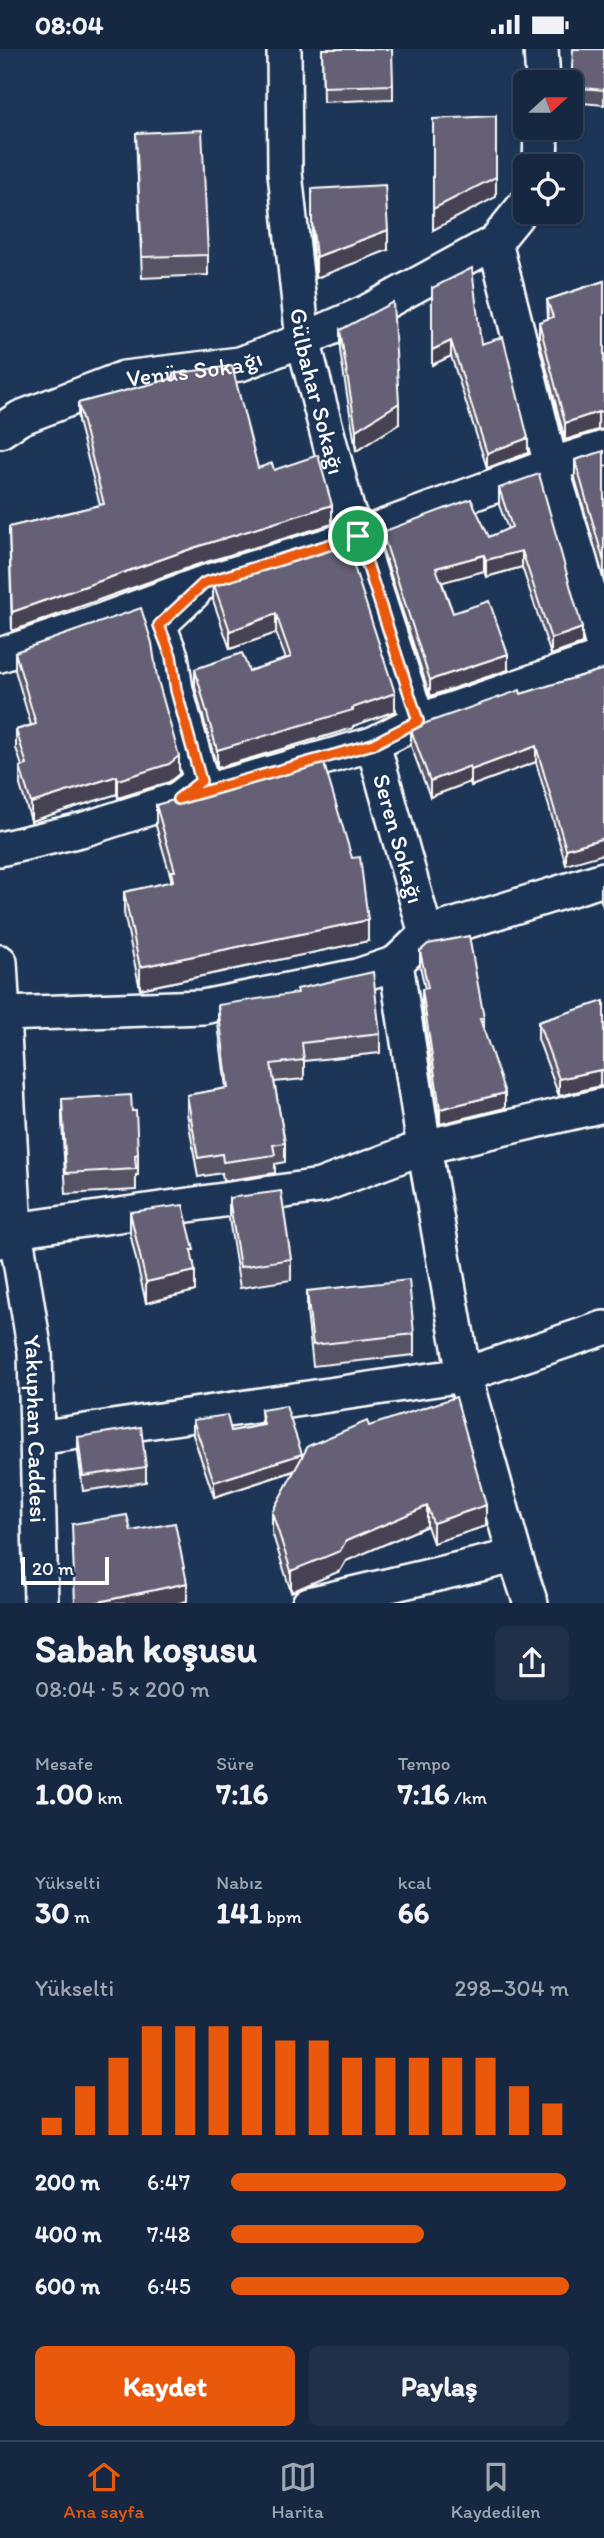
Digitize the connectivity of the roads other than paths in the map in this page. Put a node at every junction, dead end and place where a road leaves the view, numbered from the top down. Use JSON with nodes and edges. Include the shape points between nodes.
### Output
{"nodes":[{"id":1,"x":284,"y":49,"type":"edge"},
{"id":2,"x":541,"y":49,"type":"edge"},
{"id":3,"x":542,"y":70,"type":"edge"},
{"id":4,"x":513,"y":220,"type":"edge"},
{"id":5,"x":495,"y":242,"type":"junction"},
{"id":6,"x":303,"y":340,"type":"junction"},
{"id":7,"x":0,"y":431,"type":"edge"},
{"id":8,"x":604,"y":449,"type":"edge"},
{"id":9,"x":551,"y":465,"type":"junction"},
{"id":10,"x":358,"y":536,"type":"junction"},
{"id":11,"x":204,"y":583,"type":"junction"},
{"id":12,"x":604,"y":650,"type":"edge"},
{"id":13,"x":0,"y":655,"type":"edge"},
{"id":14,"x":604,"y":657,"type":"edge"},
{"id":15,"x":418,"y":721,"type":"junction"},
{"id":16,"x":373,"y":744,"type":"junction"},
{"id":17,"x":178,"y":799,"type":"junction"},
{"id":18,"x":0,"y":849,"type":"edge"},
{"id":19,"x":604,"y":879,"type":"edge"},
{"id":20,"x":426,"y":934,"type":"junction"},
{"id":21,"x":0,"y":962,"type":"edge"},
{"id":22,"x":396,"y":963,"type":"junction"},
{"id":23,"x":5,"y":1014,"type":"junction"},
{"id":24,"x":604,"y":1105,"type":"edge"},
{"id":25,"x":424,"y":1147,"type":"junction"},
{"id":26,"x":8,"y":1235,"type":"edge"},
{"id":27,"x":604,"y":1328,"type":"edge"},
{"id":28,"x":464,"y":1374,"type":"junction"},
{"id":29,"x":38,"y":1438,"type":"junction"},
{"id":30,"x":516,"y":1556,"type":"junction"},
{"id":31,"x":41,"y":1603,"type":"edge"},
{"id":32,"x":313,"y":1603,"type":"edge"},
{"id":33,"x":531,"y":1603,"type":"edge"}],
"edges":[{"from":1,"to":6,"type":"street","name":"Gülbahar Sokağı","via":[[285,173]]},
{"from":2,"to":3,"type":"street"},
{"from":4,"to":5,"type":"street","name":"Venüs Sokağı"},
{"from":5,"to":6,"type":"street","name":"Venüs Sokağı","via":[[365,313]]},
{"from":5,"to":9,"type":"street"},
{"from":6,"to":7,"type":"street","name":"Venüs Sokağı","via":[[240,364],[124,378],[20,418]]},
{"from":6,"to":10,"type":"street","name":"Gülbahar Sokağı"},
{"from":8,"to":9,"type":"street"},
{"from":9,"to":10,"type":"street"},
{"from":9,"to":12,"type":"street"},
{"from":10,"to":11,"type":"street"},
{"from":10,"to":15,"type":"street","name":"Gülbahar Sokağı"},
{"from":11,"to":13,"type":"street"},
{"from":11,"to":17,"type":"street","via":[[159,625],[171,656],[201,781]]},
{"from":14,"to":15,"type":"street"},
{"from":15,"to":16,"type":"street"},
{"from":16,"to":17,"type":"street"},
{"from":16,"to":20,"type":"street","name":"Seren Sokağı"},
{"from":17,"to":18,"type":"street","via":[[85,829]]},
{"from":19,"to":20,"type":"street"},
{"from":20,"to":22,"type":"street"},
{"from":21,"to":23,"type":"street","name":"Yakuphan Caddesi"},
{"from":22,"to":23,"type":"street","via":[[357,976],[203,1007]]},
{"from":22,"to":25,"type":"street"},
{"from":23,"to":26,"type":"street","name":"Yakuphan Caddesi"},
{"from":24,"to":25,"type":"street"},
{"from":25,"to":26,"type":"street","via":[[320,1186]]},
{"from":25,"to":28,"type":"street"},
{"from":26,"to":29,"type":"street","name":"Yakuphan Caddesi","via":[[34,1352]]},
{"from":27,"to":28,"type":"street"},
{"from":28,"to":29,"type":"street"},
{"from":28,"to":30,"type":"street"},
{"from":29,"to":31,"type":"street","name":"Yakuphan Caddesi"},
{"from":30,"to":32,"type":"street"},
{"from":30,"to":33,"type":"street"}]}
